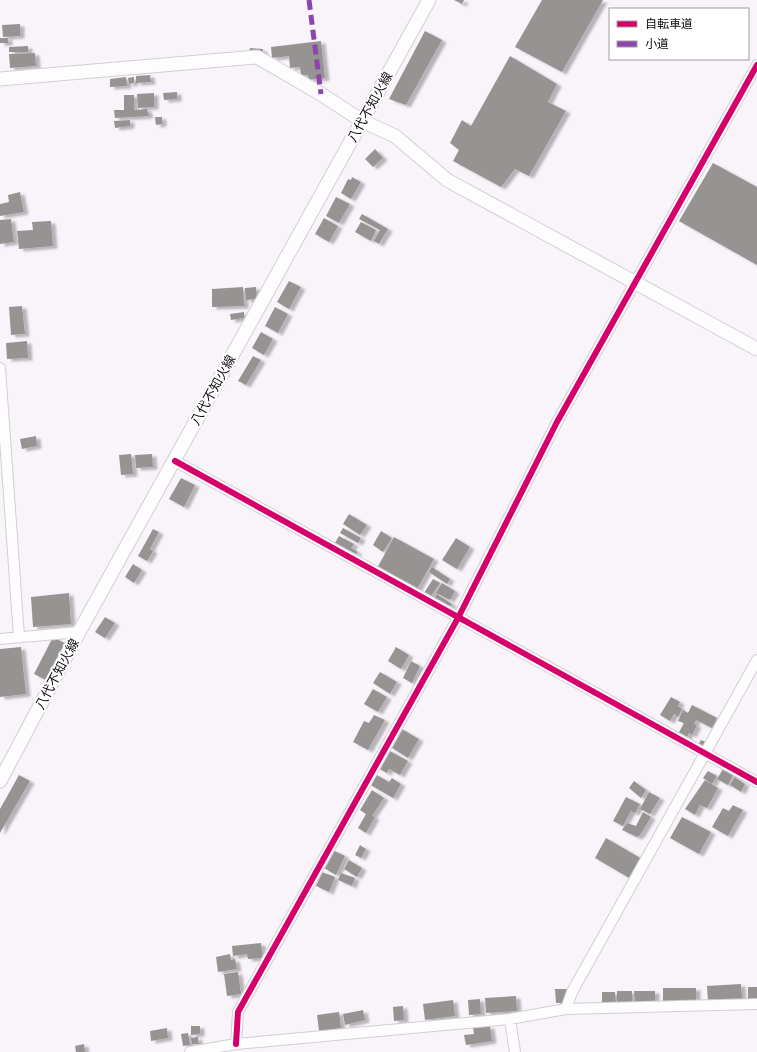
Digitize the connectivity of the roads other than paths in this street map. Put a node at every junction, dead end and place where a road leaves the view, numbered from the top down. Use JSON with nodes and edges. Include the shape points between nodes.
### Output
{"nodes":[{"id":1,"x":429,"y":0,"type":"edge"},
{"id":2,"x":757,"y":65,"type":"edge"},
{"id":3,"x":0,"y":80,"type":"edge"},
{"id":4,"x":362,"y":121,"type":"junction"},
{"id":5,"x":636,"y":282,"type":"junction"},
{"id":6,"x":757,"y":349,"type":"edge"},
{"id":7,"x":0,"y":368,"type":"edge"},
{"id":8,"x":175,"y":461,"type":"junction"},
{"id":9,"x":458,"y":618,"type":"junction"},
{"id":10,"x":79,"y":632,"type":"junction"},
{"id":11,"x":19,"y":637,"type":"junction"},
{"id":12,"x":0,"y":639,"type":"edge"},
{"id":13,"x":757,"y":660,"type":"edge"},
{"id":14,"x":704,"y":753,"type":"junction"},
{"id":15,"x":0,"y":781,"type":"edge"},
{"id":16,"x":757,"y":782,"type":"edge"},
{"id":17,"x":757,"y":1004,"type":"edge"},
{"id":18,"x":566,"y":1009,"type":"junction"},
{"id":19,"x":510,"y":1019,"type":"junction"},
{"id":20,"x":236,"y":1044,"type":"junction"},
{"id":21,"x":221,"y":1050,"type":"edge"},
{"id":22,"x":190,"y":1052,"type":"edge"},
{"id":23,"x":515,"y":1052,"type":"edge"}],
"edges":[{"from":1,"to":4,"type":"main road","name":"八代不知火線"},
{"from":2,"to":5,"type":"street"},
{"from":3,"to":4,"type":"main road","via":[[257,57]]},
{"from":4,"to":5,"type":"main road","via":[[395,136],[447,180]]},
{"from":4,"to":8,"type":"main road","name":"八代不知火線"},
{"from":5,"to":6,"type":"main road"},
{"from":5,"to":9,"type":"street","via":[[558,422]]},
{"from":7,"to":11,"type":"street"},
{"from":8,"to":9,"type":"street"},
{"from":8,"to":10,"type":"main road","name":"八代不知火線"},
{"from":9,"to":14,"type":"street"},
{"from":9,"to":20,"type":"street","via":[[238,1012]]},
{"from":10,"to":11,"type":"street"},
{"from":10,"to":15,"type":"main road","name":"八代不知火線"},
{"from":11,"to":12,"type":"street"},
{"from":13,"to":14,"type":"street"},
{"from":14,"to":16,"type":"street"},
{"from":14,"to":18,"type":"street","via":[[572,992]]},
{"from":17,"to":18,"type":"street"},
{"from":18,"to":19,"type":"street"},
{"from":19,"to":20,"type":"street"},
{"from":19,"to":23,"type":"street"},
{"from":20,"to":21,"type":"street"},
{"from":21,"to":22,"type":"street"}]}
